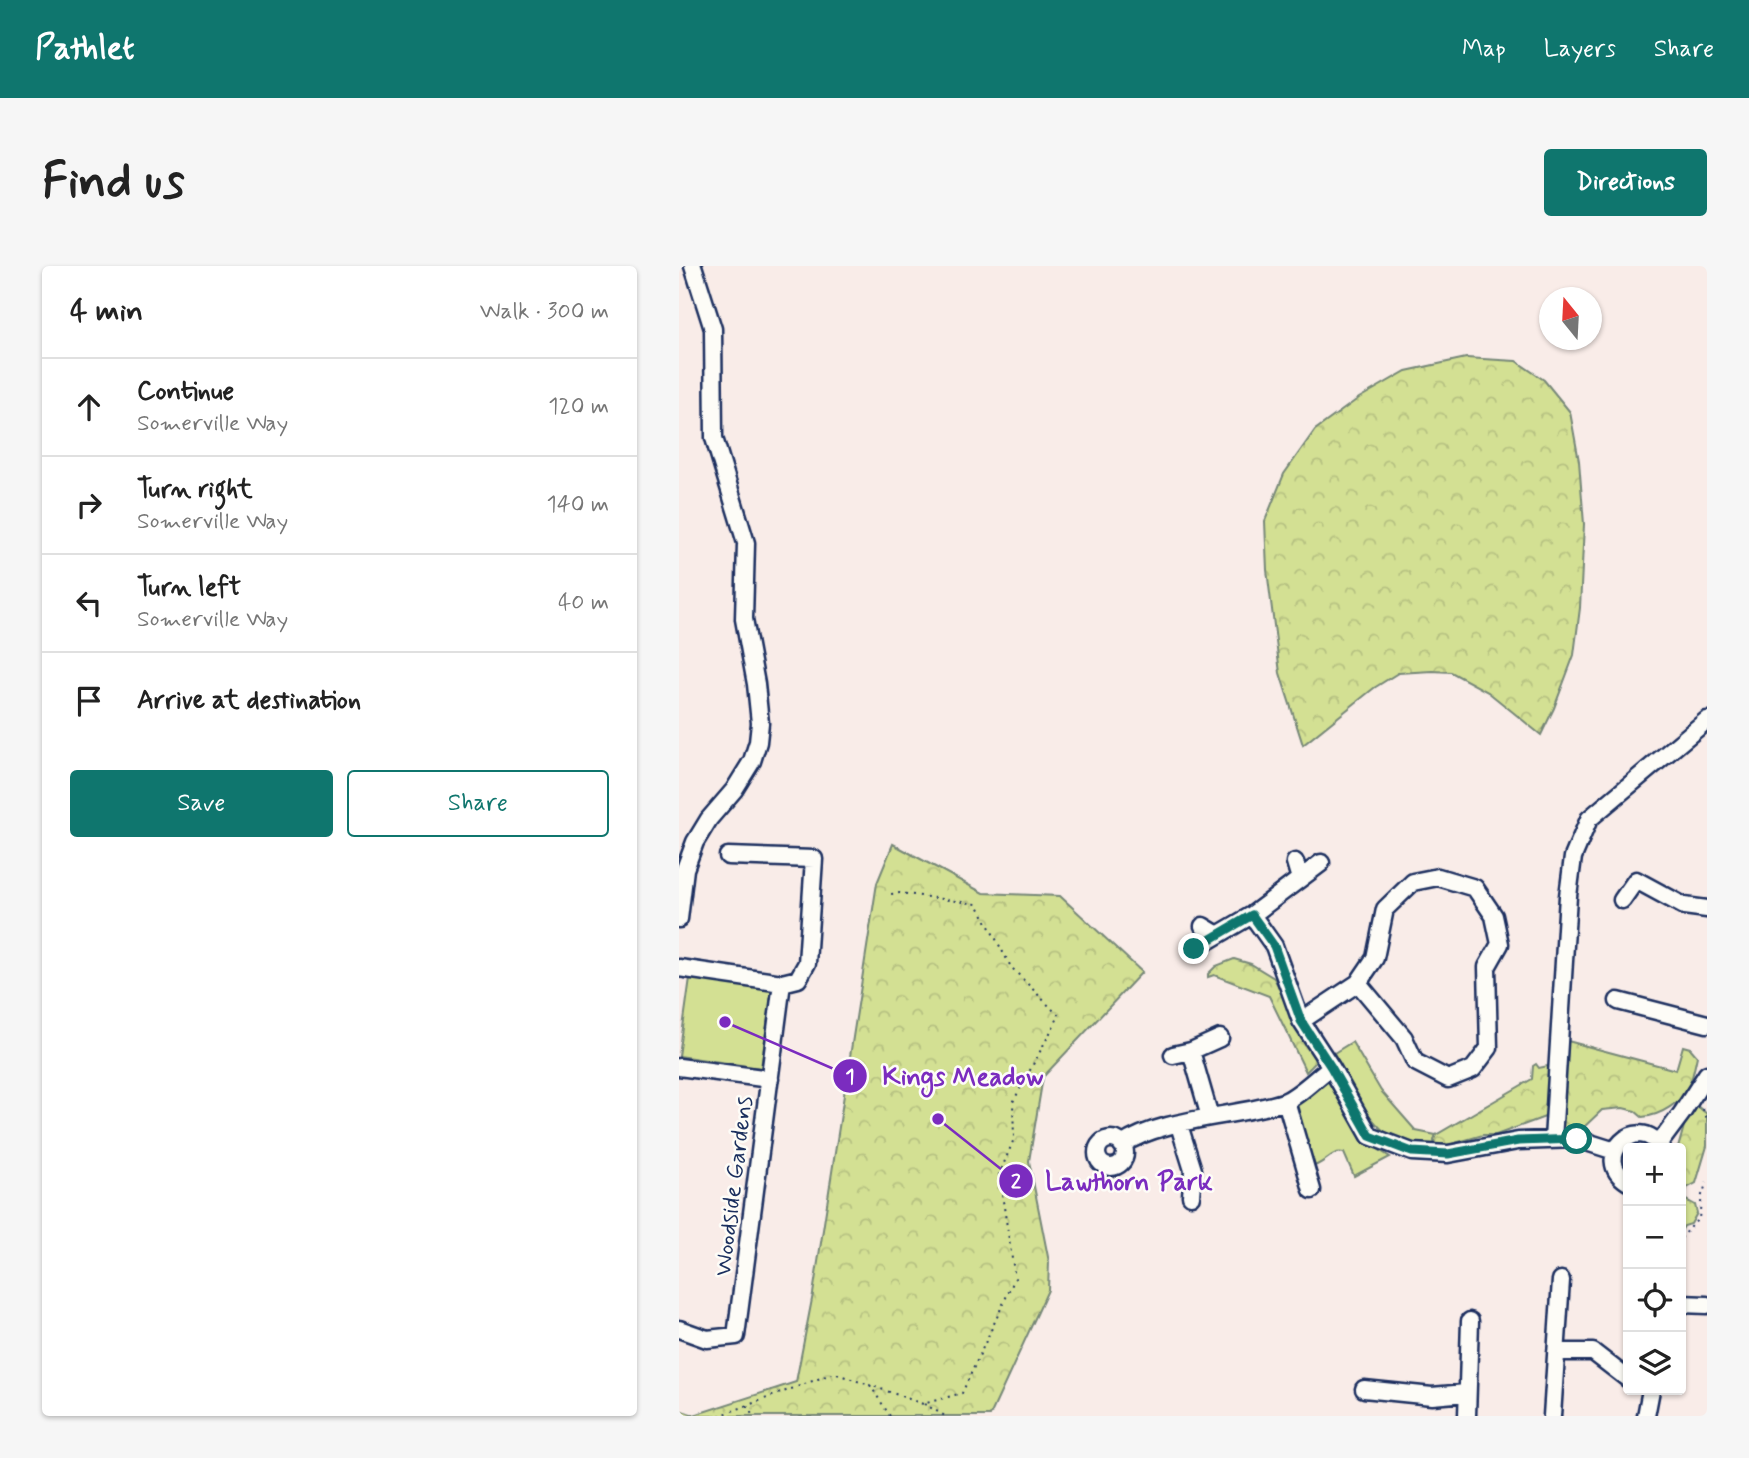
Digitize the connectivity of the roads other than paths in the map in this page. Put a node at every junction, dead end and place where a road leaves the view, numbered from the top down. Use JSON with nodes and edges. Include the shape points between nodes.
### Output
{"nodes":[{"id":1,"x":693,"y":266,"type":"edge"},
{"id":2,"x":1707,"y":720,"type":"edge"},
{"id":3,"x":728,"y":856,"type":"dead end"},
{"id":4,"x":1295,"y":862,"type":"dead end"},
{"id":5,"x":1321,"y":863,"type":"dead end"},
{"id":6,"x":1300,"y":879,"type":"junction"},
{"id":7,"x":1622,"y":901,"type":"dead end"},
{"id":8,"x":1707,"y":909,"type":"edge"},
{"id":9,"x":1252,"y":915,"type":"junction"},
{"id":10,"x":679,"y":919,"type":"edge"},
{"id":11,"x":1203,"y":926,"type":"dead end"},
{"id":12,"x":1219,"y":935,"type":"junction"},
{"id":13,"x":1194,"y":949,"type":"dead end"},
{"id":14,"x":679,"y":968,"type":"edge"},
{"id":15,"x":782,"y":983,"type":"junction"},
{"id":16,"x":1358,"y":983,"type":"junction"},
{"id":17,"x":1619,"y":1001,"type":"dead end"},
{"id":18,"x":1301,"y":1021,"type":"junction"},
{"id":19,"x":1707,"y":1024,"type":"edge"},
{"id":20,"x":1220,"y":1038,"type":"dead end"},
{"id":21,"x":1191,"y":1051,"type":"junction"},
{"id":22,"x":1173,"y":1055,"type":"dead end"},
{"id":23,"x":679,"y":1067,"type":"edge"},
{"id":24,"x":1331,"y":1067,"type":"junction"},
{"id":25,"x":1707,"y":1074,"type":"edge"},
{"id":26,"x":770,"y":1079,"type":"junction"},
{"id":27,"x":1286,"y":1101,"type":"junction"},
{"id":28,"x":1210,"y":1117,"type":"junction"},
{"id":29,"x":1179,"y":1125,"type":"junction"},
{"id":30,"x":1553,"y":1140,"type":"junction"},
{"id":31,"x":1657,"y":1143,"type":"edge"},
{"id":32,"x":1662,"y":1143,"type":"edge"},
{"id":33,"x":1122,"y":1145,"type":"dead end"},
{"id":34,"x":1615,"y":1150,"type":"junction"},
{"id":35,"x":1623,"y":1178,"type":"edge"},
{"id":36,"x":1312,"y":1190,"type":"dead end"},
{"id":37,"x":1191,"y":1196,"type":"dead end"},
{"id":38,"x":1561,"y":1280,"type":"dead end"},
{"id":39,"x":1686,"y":1304,"type":"edge"},
{"id":40,"x":1707,"y":1305,"type":"edge"},
{"id":41,"x":1470,"y":1321,"type":"dead end"},
{"id":42,"x":679,"y":1329,"type":"edge"},
{"id":43,"x":1556,"y":1352,"type":"junction"},
{"id":44,"x":1623,"y":1375,"type":"edge"},
{"id":45,"x":1364,"y":1389,"type":"dead end"},
{"id":46,"x":1466,"y":1393,"type":"junction"},
{"id":47,"x":1650,"y":1395,"type":"edge"},
{"id":48,"x":1467,"y":1416,"type":"edge"},
{"id":49,"x":1552,"y":1416,"type":"edge"},
{"id":50,"x":1646,"y":1416,"type":"edge"}],
"edges":[{"from":1,"to":10,"type":"street","via":[[713,329],[714,438],[745,543],[744,619],[760,723],[752,761],[695,842],[685,869]]},
{"from":2,"to":30,"type":"street","via":[[1589,818],[1573,857]]},
{"from":3,"to":15,"type":"street","via":[[814,859],[807,963],[799,979]]},
{"from":4,"to":6,"type":"street"},
{"from":5,"to":6,"type":"street"},
{"from":6,"to":9,"type":"street"},
{"from":7,"to":8,"type":"street","via":[[1636,880],[1684,906]]},
{"from":9,"to":12,"type":"street"},
{"from":9,"to":18,"type":"street","via":[[1274,946]]},
{"from":11,"to":12,"type":"street"},
{"from":12,"to":13,"type":"street"},
{"from":14,"to":15,"type":"street"},
{"from":15,"to":26,"type":"street","name":"Woodside Gardens"},
{"from":16,"to":16,"type":"street","via":[[1375,958],[1385,909],[1413,882],[1438,877],[1475,888],[1494,916],[1500,944],[1487,967],[1489,1048],[1473,1069],[1448,1079],[1415,1062],[1405,1038]]},
{"from":16,"to":18,"type":"street"},
{"from":17,"to":19,"type":"street"},
{"from":18,"to":24,"type":"street"},
{"from":20,"to":21,"type":"street"},
{"from":21,"to":22,"type":"street"},
{"from":21,"to":28,"type":"street"},
{"from":23,"to":26,"type":"street"},
{"from":24,"to":27,"type":"street"},
{"from":24,"to":30,"type":"street","via":[[1370,1136],[1412,1152],[1448,1154],[1518,1141]]},
{"from":25,"to":32,"type":"street"},
{"from":26,"to":42,"type":"street","name":"Woodside Gardens","via":[[736,1336],[707,1339]]},
{"from":27,"to":28,"type":"street"},
{"from":27,"to":36,"type":"street"},
{"from":28,"to":29,"type":"street"},
{"from":29,"to":33,"type":"street"},
{"from":29,"to":37,"type":"street","via":[[1193,1170]]},
{"from":30,"to":34,"type":"street","via":[[1577,1139]]},
{"from":31,"to":34,"type":"street","via":[[1638,1134]]},
{"from":34,"to":35,"type":"street","via":[[1614,1166]]},
{"from":38,"to":43,"type":"street"},
{"from":39,"to":40,"type":"street"},
{"from":41,"to":46,"type":"street"},
{"from":43,"to":44,"type":"street","via":[[1593,1352]]},
{"from":43,"to":49,"type":"street"},
{"from":45,"to":46,"type":"street","via":[[1432,1396]]},
{"from":46,"to":48,"type":"street"},
{"from":47,"to":50,"type":"street"}]}
